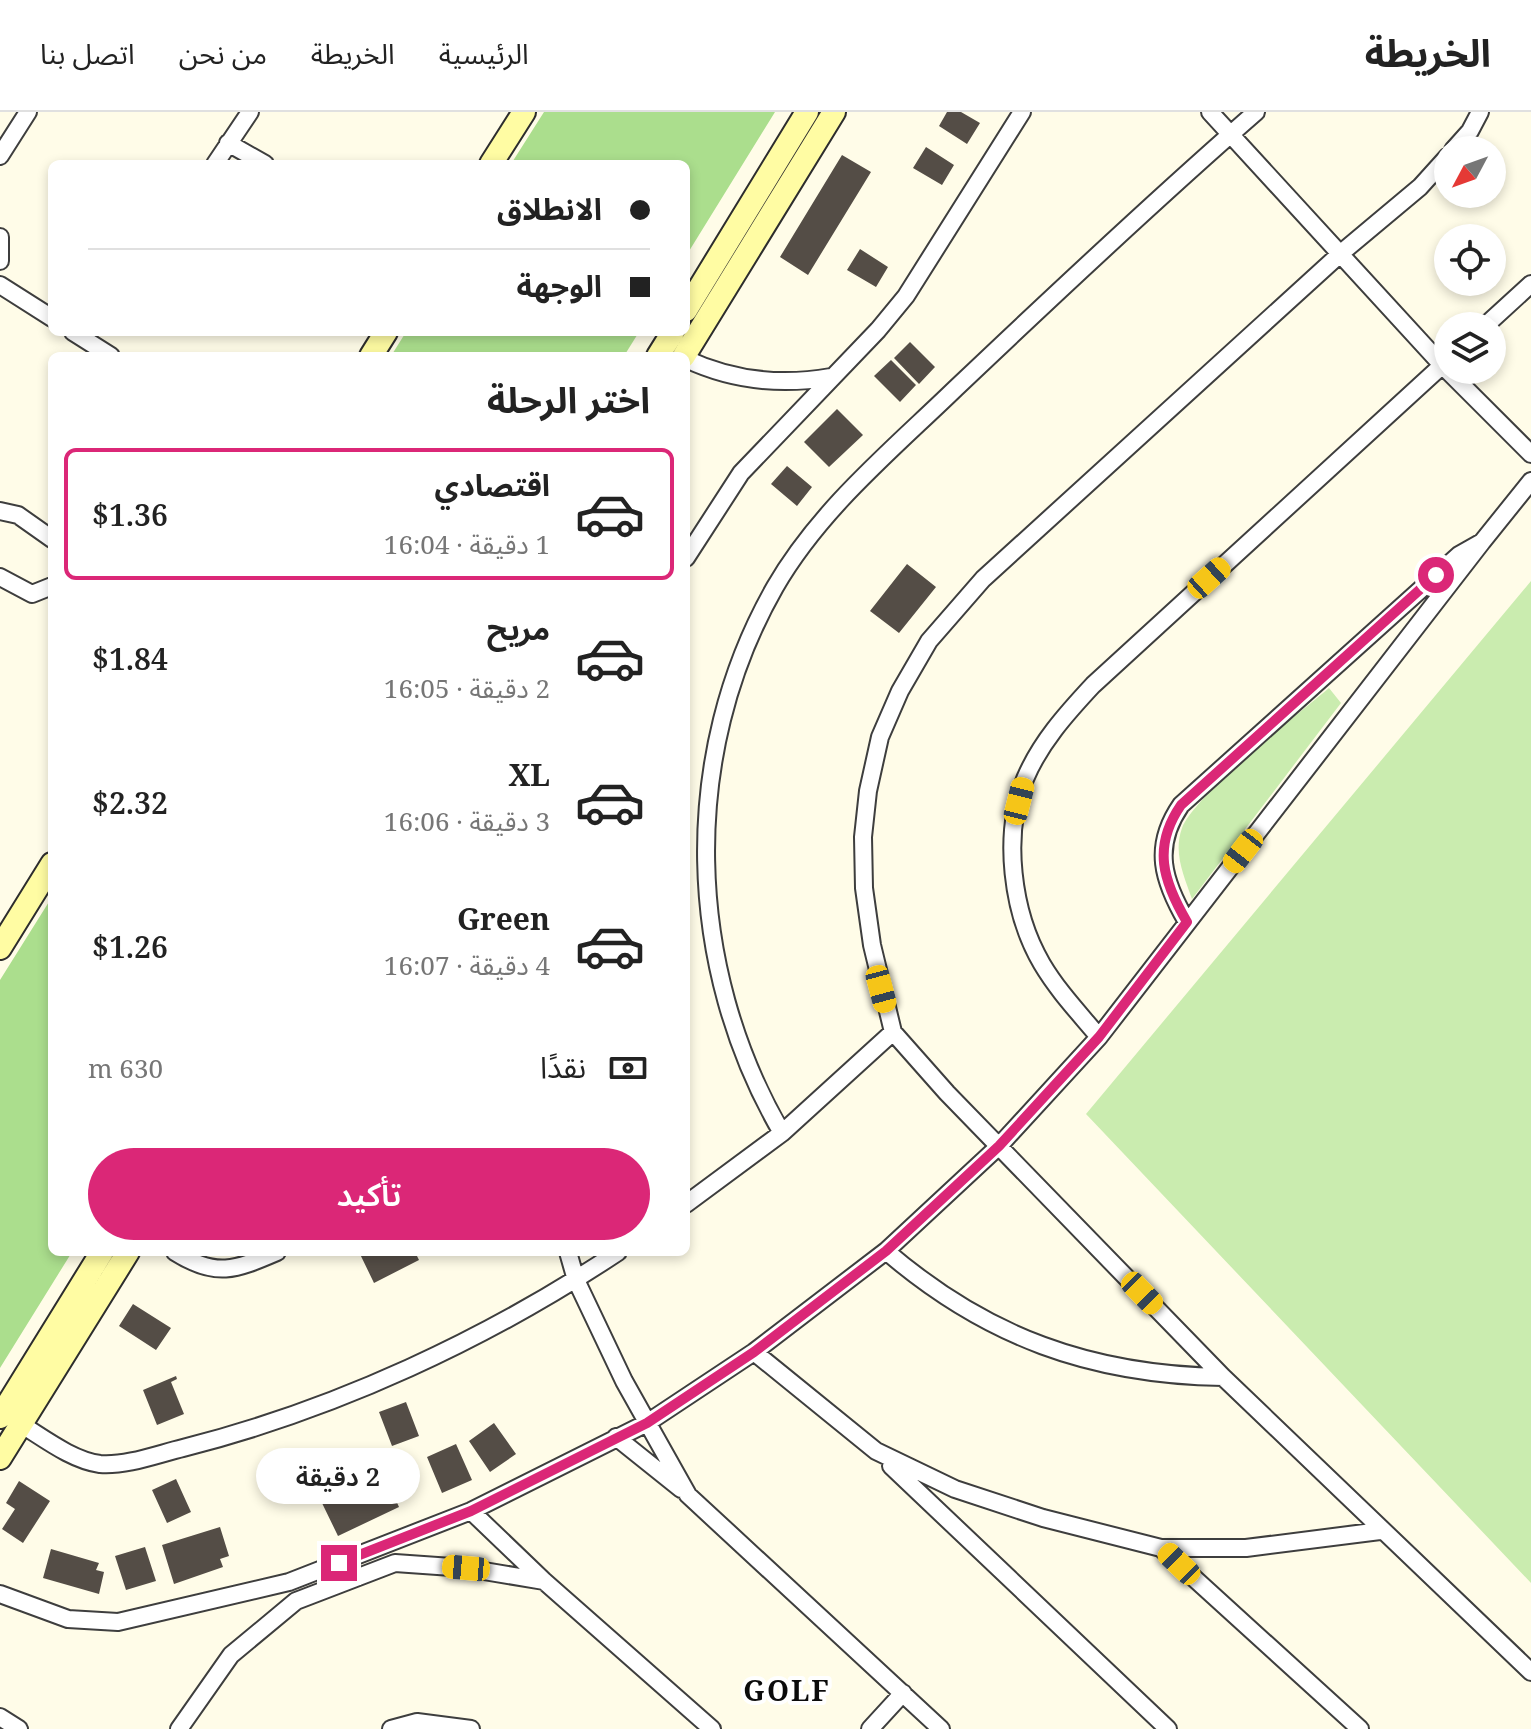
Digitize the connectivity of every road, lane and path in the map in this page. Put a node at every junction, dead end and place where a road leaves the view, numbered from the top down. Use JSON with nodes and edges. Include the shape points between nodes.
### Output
{"nodes":[{"id":1,"x":28,"y":112,"type":"edge"},
{"id":2,"x":250,"y":112,"type":"edge"},
{"id":3,"x":524,"y":112,"type":"edge"},
{"id":4,"x":807,"y":112,"type":"edge"},
{"id":5,"x":834,"y":112,"type":"edge"},
{"id":6,"x":1022,"y":112,"type":"edge"},
{"id":7,"x":1210,"y":112,"type":"edge"},
{"id":8,"x":1256,"y":112,"type":"edge"},
{"id":9,"x":1480,"y":112,"type":"edge"},
{"id":10,"x":1231,"y":134,"type":"junction"},
{"id":11,"x":1466,"y":136,"type":"edge"},
{"id":12,"x":228,"y":143,"type":"junction"},
{"id":13,"x":0,"y":156,"type":"edge"},
{"id":14,"x":217,"y":160,"type":"edge"},
{"id":15,"x":258,"y":160,"type":"edge"},
{"id":16,"x":494,"y":160,"type":"edge"},
{"id":17,"x":1434,"y":172,"type":"edge"},
{"id":18,"x":0,"y":237,"type":"edge"},
{"id":19,"x":1340,"y":254,"type":"junction"},
{"id":20,"x":0,"y":261,"type":"edge"},
{"id":21,"x":1531,"y":284,"type":"edge"},
{"id":22,"x":0,"y":285,"type":"edge"},
{"id":23,"x":690,"y":303,"type":"edge"},
{"id":24,"x":1500,"y":312,"type":"edge"},
{"id":25,"x":48,"y":315,"type":"edge"},
{"id":26,"x":690,"y":327,"type":"edge"},
{"id":27,"x":79,"y":336,"type":"edge"},
{"id":28,"x":1434,"y":351,"type":"edge"},
{"id":29,"x":105,"y":352,"type":"edge"},
{"id":30,"x":690,"y":359,"type":"edge"},
{"id":31,"x":1434,"y":372,"type":"edge"},
{"id":32,"x":831,"y":377,"type":"junction"},
{"id":33,"x":1466,"y":384,"type":"edge"},
{"id":34,"x":1531,"y":454,"type":"edge"},
{"id":35,"x":1531,"y":481,"type":"edge"},
{"id":36,"x":0,"y":511,"type":"edge"},
{"id":37,"x":48,"y":536,"type":"edge"},
{"id":38,"x":1482,"y":542,"type":"junction"},
{"id":39,"x":690,"y":552,"type":"edge"},
{"id":40,"x":0,"y":577,"type":"edge"},
{"id":41,"x":48,"y":588,"type":"edge"},
{"id":42,"x":48,"y":870,"type":"edge"},
{"id":43,"x":1187,"y":922,"type":"junction"},
{"id":44,"x":0,"y":948,"type":"edge"},
{"id":45,"x":893,"y":1032,"type":"junction"},
{"id":46,"x":1099,"y":1037,"type":"junction"},
{"id":47,"x":782,"y":1133,"type":"junction"},
{"id":48,"x":999,"y":1146,"type":"junction"},
{"id":49,"x":690,"y":1201,"type":"edge"},
{"id":50,"x":886,"y":1251,"type":"junction"},
{"id":51,"x":100,"y":1256,"type":"edge"},
{"id":52,"x":125,"y":1256,"type":"edge"},
{"id":53,"x":183,"y":1256,"type":"edge"},
{"id":54,"x":266,"y":1256,"type":"edge"},
{"id":55,"x":569,"y":1256,"type":"edge"},
{"id":56,"x":612,"y":1256,"type":"edge"},
{"id":57,"x":576,"y":1280,"type":"junction"},
{"id":58,"x":754,"y":1352,"type":"junction"},
{"id":59,"x":1223,"y":1377,"type":"junction"},
{"id":60,"x":8,"y":1418,"type":"edge"},
{"id":61,"x":647,"y":1423,"type":"junction"},
{"id":62,"x":616,"y":1437,"type":"junction"},
{"id":63,"x":876,"y":1451,"type":"junction"},
{"id":64,"x":0,"y":1458,"type":"edge"},
{"id":65,"x":688,"y":1495,"type":"junction"},
{"id":66,"x":471,"y":1511,"type":"junction"},
{"id":67,"x":1380,"y":1531,"type":"junction"},
{"id":68,"x":388,"y":1543,"type":"junction"},
{"id":69,"x":1161,"y":1548,"type":"junction"},
{"id":70,"x":395,"y":1563,"type":"junction"},
{"id":71,"x":544,"y":1581,"type":"junction"},
{"id":72,"x":289,"y":1582,"type":"junction"},
{"id":73,"x":0,"y":1594,"type":"edge"},
{"id":74,"x":296,"y":1601,"type":"junction"},
{"id":75,"x":1531,"y":1672,"type":"edge"},
{"id":76,"x":903,"y":1693,"type":"junction"},
{"id":77,"x":0,"y":1717,"type":"edge"},
{"id":78,"x":19,"y":1729,"type":"edge"},
{"id":79,"x":179,"y":1729,"type":"edge"},
{"id":80,"x":391,"y":1729,"type":"edge"},
{"id":81,"x":471,"y":1729,"type":"edge"},
{"id":82,"x":712,"y":1729,"type":"edge"},
{"id":83,"x":870,"y":1729,"type":"edge"},
{"id":84,"x":941,"y":1729,"type":"edge"},
{"id":85,"x":1168,"y":1729,"type":"edge"},
{"id":86,"x":1360,"y":1729,"type":"edge"}],
"edges":[{"from":1,"to":13,"type":"street"},
{"from":2,"to":12,"type":"street"},
{"from":3,"to":16,"type":"street"},
{"from":4,"to":23,"type":"street"},
{"from":5,"to":26,"type":"street"},
{"from":6,"to":32,"type":"street","via":[[906,296]]},
{"from":7,"to":10,"type":"street"},
{"from":8,"to":10,"type":"street"},
{"from":9,"to":11,"type":"street"},
{"from":10,"to":19,"type":"street"},
{"from":10,"to":47,"type":"street","via":[[853,488],[776,586],[746,647],[727,704],[705,809],[706,892],[730,1018],[750,1073]]},
{"from":12,"to":14,"type":"street"},
{"from":12,"to":15,"type":"street"},
{"from":17,"to":19,"type":"street"},
{"from":18,"to":20,"type":"street"},
{"from":19,"to":28,"type":"street"},
{"from":19,"to":45,"type":"street","via":[[983,579],[929,641],[880,737],[863,837],[872,945]]},
{"from":21,"to":24,"type":"street"},
{"from":22,"to":25,"type":"street"},
{"from":27,"to":29,"type":"street"},
{"from":30,"to":32,"type":"street","via":[[755,380]]},
{"from":31,"to":46,"type":"street","via":[[1093,685],[1043,745],[1024,781],[1013,852],[1025,928],[1059,989]]},
{"from":32,"to":39,"type":"street","via":[[741,473]]},
{"from":33,"to":34,"type":"street"},
{"from":35,"to":38,"type":"street"},
{"from":36,"to":37,"type":"street","via":[[18,515]]},
{"from":38,"to":43,"type":"street"},
{"from":38,"to":43,"type":"street","via":[[1459,555],[1181,805],[1167,825],[1164,870]]},
{"from":40,"to":41,"type":"street","via":[[32,594]]},
{"from":42,"to":44,"type":"street"},
{"from":43,"to":46,"type":"street"},
{"from":45,"to":47,"type":"street"},
{"from":45,"to":48,"type":"street"},
{"from":46,"to":48,"type":"street"},
{"from":47,"to":49,"type":"street"},
{"from":48,"to":50,"type":"street"},
{"from":48,"to":59,"type":"street"},
{"from":50,"to":58,"type":"street"},
{"from":50,"to":59,"type":"street","via":[[976,1316],[1052,1351],[1139,1372]]},
{"from":51,"to":60,"type":"street"},
{"from":52,"to":60,"type":"street"},
{"from":53,"to":54,"type":"street","via":[[211,1270],[228,1270]]},
{"from":55,"to":57,"type":"street"},
{"from":56,"to":57,"type":"street"},
{"from":57,"to":60,"type":"street","via":[[401,1372],[197,1444],[101,1464],[83,1460]]},
{"from":57,"to":61,"type":"street"},
{"from":58,"to":61,"type":"street"},
{"from":58,"to":63,"type":"street"},
{"from":59,"to":67,"type":"street"},
{"from":60,"to":64,"type":"street"},
{"from":61,"to":62,"type":"street"},
{"from":61,"to":65,"type":"street"},
{"from":62,"to":65,"type":"street"},
{"from":62,"to":66,"type":"street"},
{"from":63,"to":69,"type":"street","via":[[969,1494]]},
{"from":63,"to":85,"type":"street"},
{"from":65,"to":76,"type":"street"},
{"from":66,"to":68,"type":"street"},
{"from":66,"to":71,"type":"street"},
{"from":67,"to":69,"type":"street","via":[[1246,1548]]},
{"from":67,"to":75,"type":"street"},
{"from":68,"to":70,"type":"street"},
{"from":68,"to":72,"type":"street"},
{"from":69,"to":86,"type":"street"},
{"from":70,"to":71,"type":"street"},
{"from":70,"to":74,"type":"street"},
{"from":71,"to":82,"type":"street"},
{"from":72,"to":73,"type":"street","via":[[118,1622],[68,1619]]},
{"from":72,"to":74,"type":"street"},
{"from":74,"to":79,"type":"street","via":[[231,1655]]},
{"from":76,"to":83,"type":"street"},
{"from":76,"to":84,"type":"street"},
{"from":77,"to":78,"type":"street"},
{"from":80,"to":81,"type":"street","via":[[437,1722]]}]}
